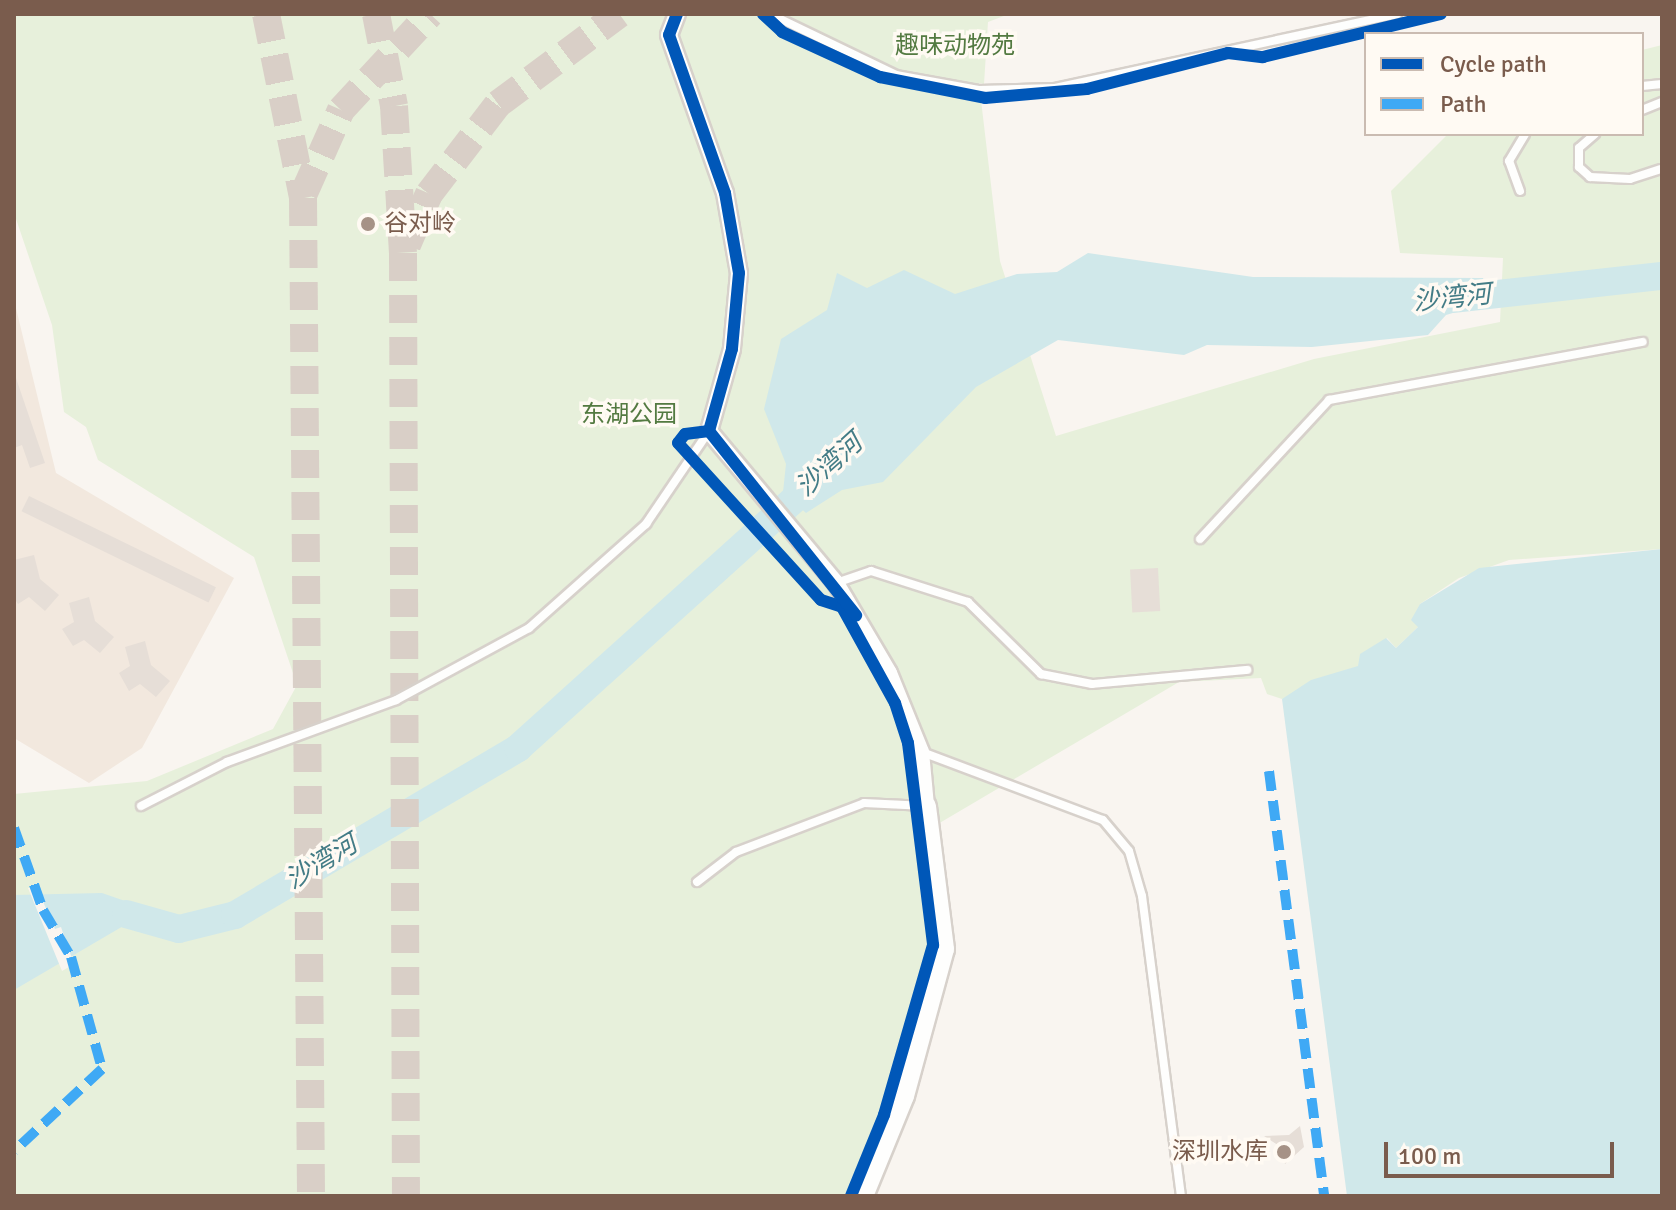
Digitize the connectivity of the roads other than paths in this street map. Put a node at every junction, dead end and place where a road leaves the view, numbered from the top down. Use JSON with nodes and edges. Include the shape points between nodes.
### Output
{"nodes":[{"id":1,"x":677,"y":14,"type":"edge"},
{"id":2,"x":770,"y":14,"type":"edge"},
{"id":3,"x":1397,"y":14,"type":"edge"},
{"id":4,"x":1524,"y":136,"type":"edge"},
{"id":5,"x":1593,"y":136,"type":"edge"},
{"id":6,"x":1660,"y":169,"type":"dead end"},
{"id":7,"x":1520,"y":191,"type":"dead end"},
{"id":8,"x":1643,"y":342,"type":"dead end"},
{"id":9,"x":709,"y":431,"type":"junction"},
{"id":10,"x":1200,"y":539,"type":"dead end"},
{"id":11,"x":836,"y":583,"type":"junction"},
{"id":12,"x":1247,"y":670,"type":"dead end"},
{"id":13,"x":921,"y":752,"type":"junction"},
{"id":14,"x":141,"y":806,"type":"dead end"},
{"id":15,"x":926,"y":806,"type":"junction"},
{"id":16,"x":697,"y":882,"type":"dead end"},
{"id":17,"x":863,"y":1196,"type":"edge"},
{"id":18,"x":1181,"y":1196,"type":"edge"}],
"edges":[{"from":1,"to":9,"type":"street","via":[[669,35],[725,193],[739,273],[732,349]]},
{"from":2,"to":3,"type":"lane","via":[[896,75],[979,90],[1055,88]]},
{"from":4,"to":7,"type":"lane","via":[[1509,161]]},
{"from":5,"to":6,"type":"lane","via":[[1579,148],[1579,167],[1590,177],[1630,179]]},
{"from":8,"to":10,"type":"lane","via":[[1329,400]]},
{"from":9,"to":11,"type":"street"},
{"from":9,"to":14,"type":"lane","via":[[646,524],[529,628],[396,700],[227,762]]},
{"from":11,"to":12,"type":"lane","via":[[871,571],[968,602],[1041,674],[1092,684]]},
{"from":11,"to":13,"type":"street","via":[[889,673]]},
{"from":13,"to":15,"type":"street"},
{"from":13,"to":18,"type":"lane","via":[[1103,820],[1129,851],[1142,896]]},
{"from":15,"to":16,"type":"lane","via":[[864,803],[736,852]]},
{"from":15,"to":17,"type":"street","via":[[944,949],[904,1096]]}]}
